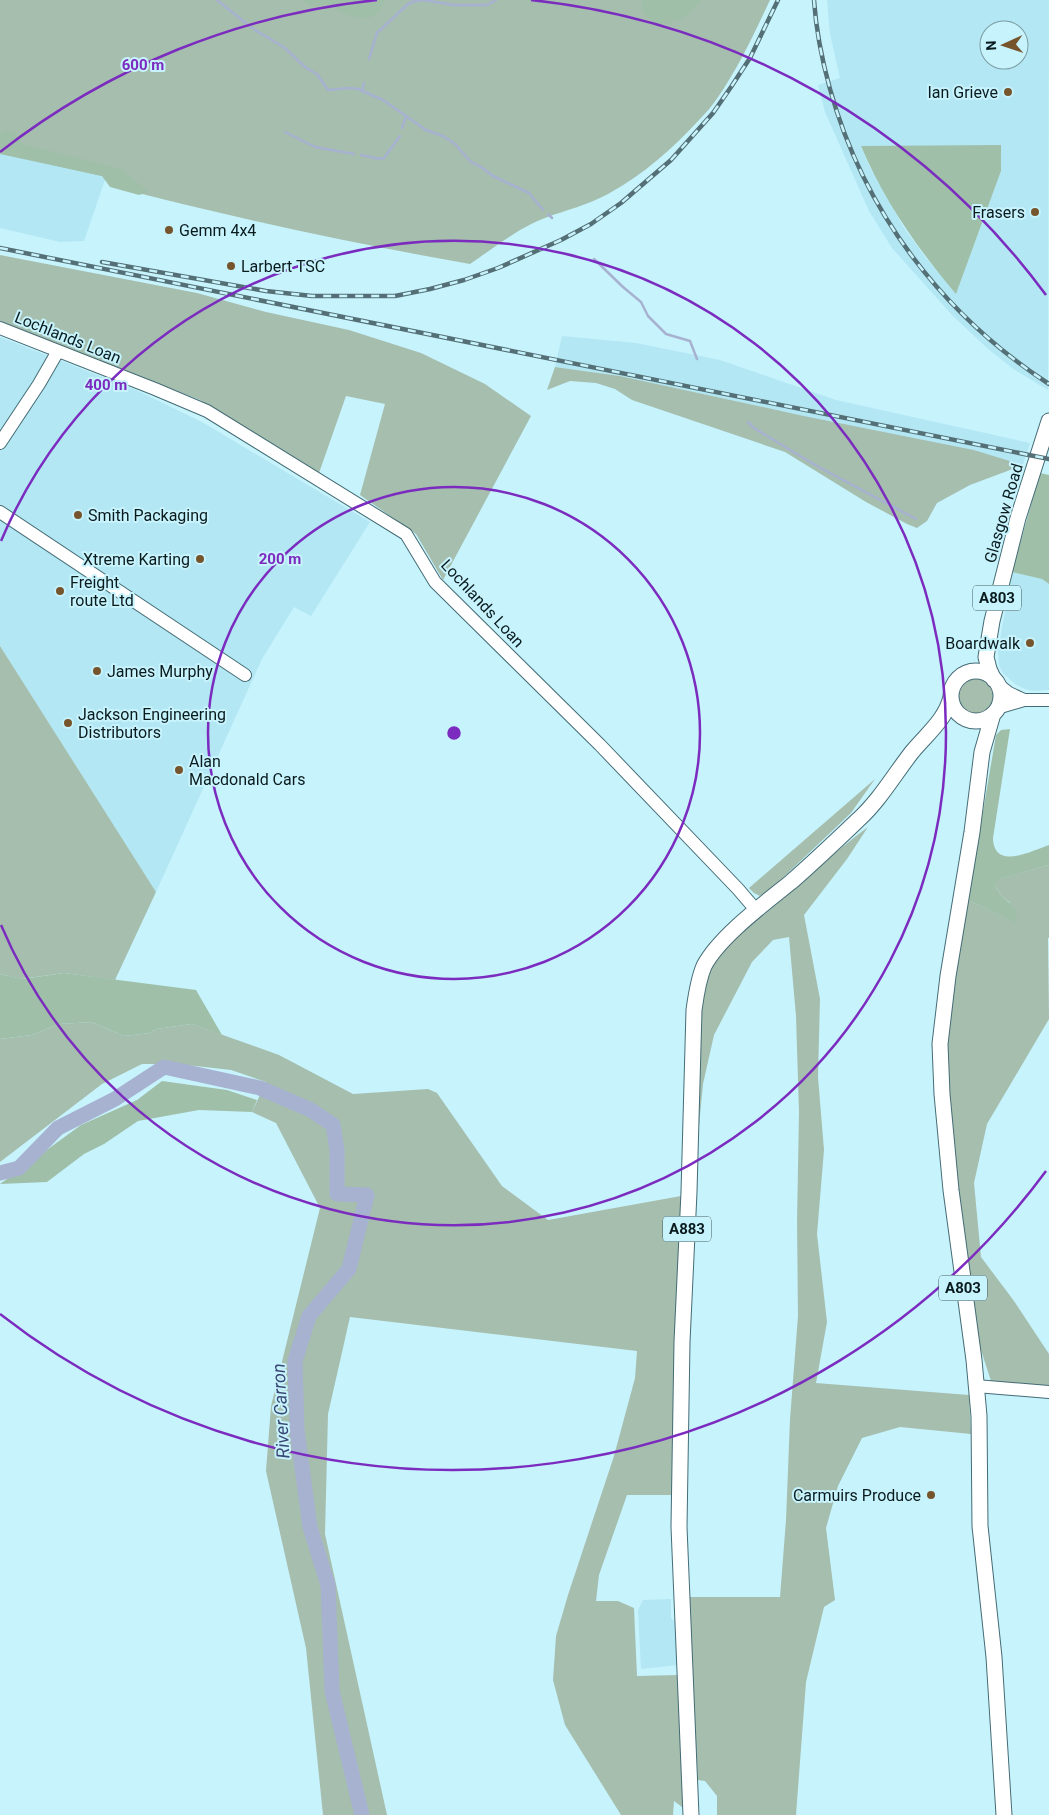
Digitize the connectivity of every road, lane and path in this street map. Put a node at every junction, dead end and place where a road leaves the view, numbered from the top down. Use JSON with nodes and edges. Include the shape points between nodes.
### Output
{"nodes":[{"id":1,"x":0,"y":328,"type":"edge"},
{"id":2,"x":58,"y":351,"type":"junction"},
{"id":3,"x":1049,"y":421,"type":"edge"},
{"id":4,"x":0,"y":443,"type":"edge"},
{"id":5,"x":0,"y":512,"type":"edge"},
{"id":6,"x":988,"y":644,"type":"junction"},
{"id":7,"x":970,"y":672,"type":"junction"},
{"id":8,"x":245,"y":675,"type":"dead end"},
{"id":9,"x":995,"y":682,"type":"junction"},
{"id":10,"x":951,"y":697,"type":"junction"},
{"id":11,"x":1024,"y":700,"type":"junction"},
{"id":12,"x":1049,"y":700,"type":"edge"},
{"id":13,"x":995,"y":711,"type":"junction"},
{"id":14,"x":966,"y":719,"type":"junction"},
{"id":15,"x":926,"y":736,"type":"junction"},
{"id":16,"x":980,"y":762,"type":"junction"},
{"id":17,"x":756,"y":910,"type":"junction"},
{"id":18,"x":976,"y":1386,"type":"junction"},
{"id":19,"x":1049,"y":1392,"type":"edge"},
{"id":20,"x":691,"y":1815,"type":"edge"},
{"id":21,"x":1004,"y":1815,"type":"edge"}],
"edges":[{"from":1,"to":2,"type":"street","name":"Lochlands Loan"},
{"from":2,"to":4,"type":"street"},
{"from":2,"to":17,"type":"street","name":"Lochlands Loan","via":[[207,411],[406,534],[435,582],[600,745]]},
{"from":3,"to":6,"type":"main road","name":"Glasgow Road","number":"A803","via":[[1016,527]]},
{"from":5,"to":8,"type":"street"},
{"from":6,"to":7,"type":"main road","number":"A803","via":[[981,660]]},
{"from":6,"to":9,"type":"main road","number":"A803","via":[[987,663]]},
{"from":7,"to":9,"type":"main road","via":[[983,673]]},
{"from":7,"to":10,"type":"main road","via":[[958,679]]},
{"from":9,"to":11,"type":"street"},
{"from":9,"to":13,"type":"main road","via":[[1000,695]]},
{"from":10,"to":14,"type":"main road","via":[[956,711]]},
{"from":10,"to":15,"type":"main road","via":[[944,714]]},
{"from":11,"to":12,"type":"street"},
{"from":11,"to":13,"type":"street"},
{"from":13,"to":14,"type":"main road","via":[[982,720]]},
{"from":13,"to":16,"type":"main road","number":"A803"},
{"from":14,"to":15,"type":"main road","via":[[944,724]]},
{"from":14,"to":16,"type":"main road","number":"A803","via":[[978,743]]},
{"from":15,"to":17,"type":"main road","number":"A883","via":[[860,819]]},
{"from":16,"to":18,"type":"main road","number":"A803","via":[[940,1044],[951,1190]]},
{"from":17,"to":20,"type":"main road","number":"A883","via":[[707,962],[694,1010],[679,1528]]},
{"from":18,"to":19,"type":"street"},
{"from":18,"to":21,"type":"main road","number":"A803","via":[[980,1526],[994,1657]]}]}
